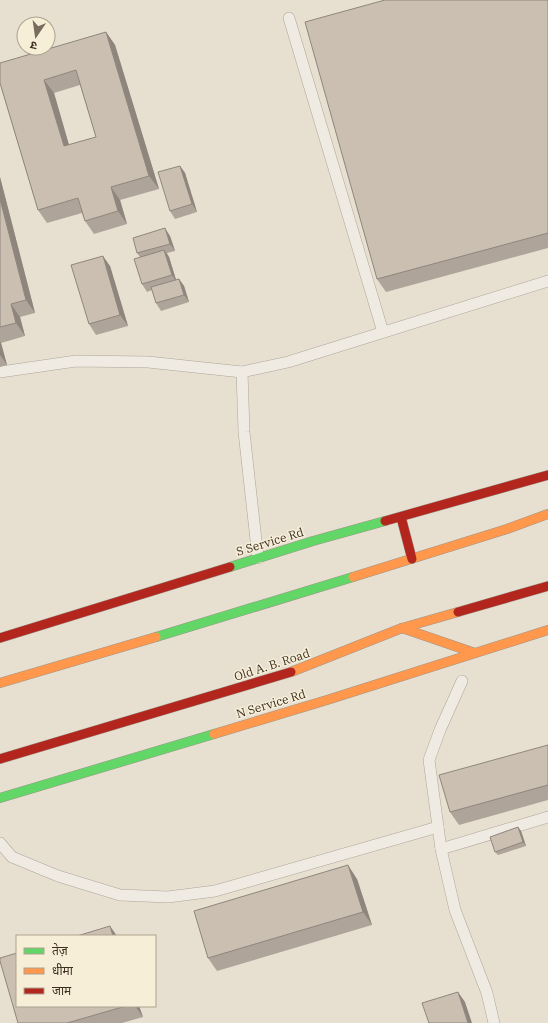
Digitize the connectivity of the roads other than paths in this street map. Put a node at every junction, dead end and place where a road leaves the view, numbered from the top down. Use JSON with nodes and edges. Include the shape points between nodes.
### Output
{"nodes":[{"id":1,"x":289,"y":18,"type":"dead end"},
{"id":2,"x":548,"y":281,"type":"edge"},
{"id":3,"x":383,"y":332,"type":"junction"},
{"id":4,"x":0,"y":372,"type":"edge"},
{"id":5,"x":242,"y":372,"type":"junction"},
{"id":6,"x":548,"y":475,"type":"edge"},
{"id":7,"x":548,"y":514,"type":"edge"},
{"id":8,"x":401,"y":517,"type":"junction"},
{"id":9,"x":258,"y":558,"type":"junction"},
{"id":10,"x":412,"y":559,"type":"junction"},
{"id":11,"x":548,"y":586,"type":"edge"},
{"id":12,"x":402,"y":628,"type":"junction"},
{"id":13,"x":548,"y":630,"type":"edge"},
{"id":14,"x":0,"y":638,"type":"edge"},
{"id":15,"x":475,"y":653,"type":"junction"},
{"id":16,"x":462,"y":681,"type":"dead end"},
{"id":17,"x":0,"y":683,"type":"edge"},
{"id":18,"x":0,"y":759,"type":"edge"},
{"id":19,"x":0,"y":798,"type":"edge"},
{"id":20,"x":548,"y":817,"type":"edge"},
{"id":21,"x":438,"y":827,"type":"junction"},
{"id":22,"x":0,"y":843,"type":"edge"},
{"id":23,"x":441,"y":849,"type":"junction"},
{"id":24,"x":494,"y":1023,"type":"edge"}],
"edges":[{"from":1,"to":3,"type":"lane"},
{"from":2,"to":3,"type":"lane"},
{"from":3,"to":5,"type":"lane","via":[[288,362]]},
{"from":4,"to":5,"type":"lane","via":[[76,361],[148,362]]},
{"from":5,"to":9,"type":"lane","via":[[244,432]]},
{"from":6,"to":8,"type":"street","name":"S Service Rd"},
{"from":7,"to":10,"type":"street"},
{"from":8,"to":9,"type":"street","name":"S Service Rd"},
{"from":8,"to":10,"type":"street"},
{"from":9,"to":14,"type":"street","name":"S Service Rd"},
{"from":10,"to":17,"type":"street"},
{"from":11,"to":12,"type":"street","name":"Old A. B. Road"},
{"from":12,"to":15,"type":"street"},
{"from":12,"to":18,"type":"street","name":"Old A. B. Road","via":[[299,670]]},
{"from":13,"to":15,"type":"street","name":"N Service Rd"},
{"from":15,"to":19,"type":"street","name":"N Service Rd"},
{"from":16,"to":21,"type":"lane","via":[[429,760]]},
{"from":20,"to":23,"type":"lane"},
{"from":21,"to":22,"type":"lane","via":[[215,891],[168,897],[120,895],[58,876],[12,857]]},
{"from":21,"to":23,"type":"lane"},
{"from":23,"to":24,"type":"lane","via":[[455,910],[487,994]]}]}
